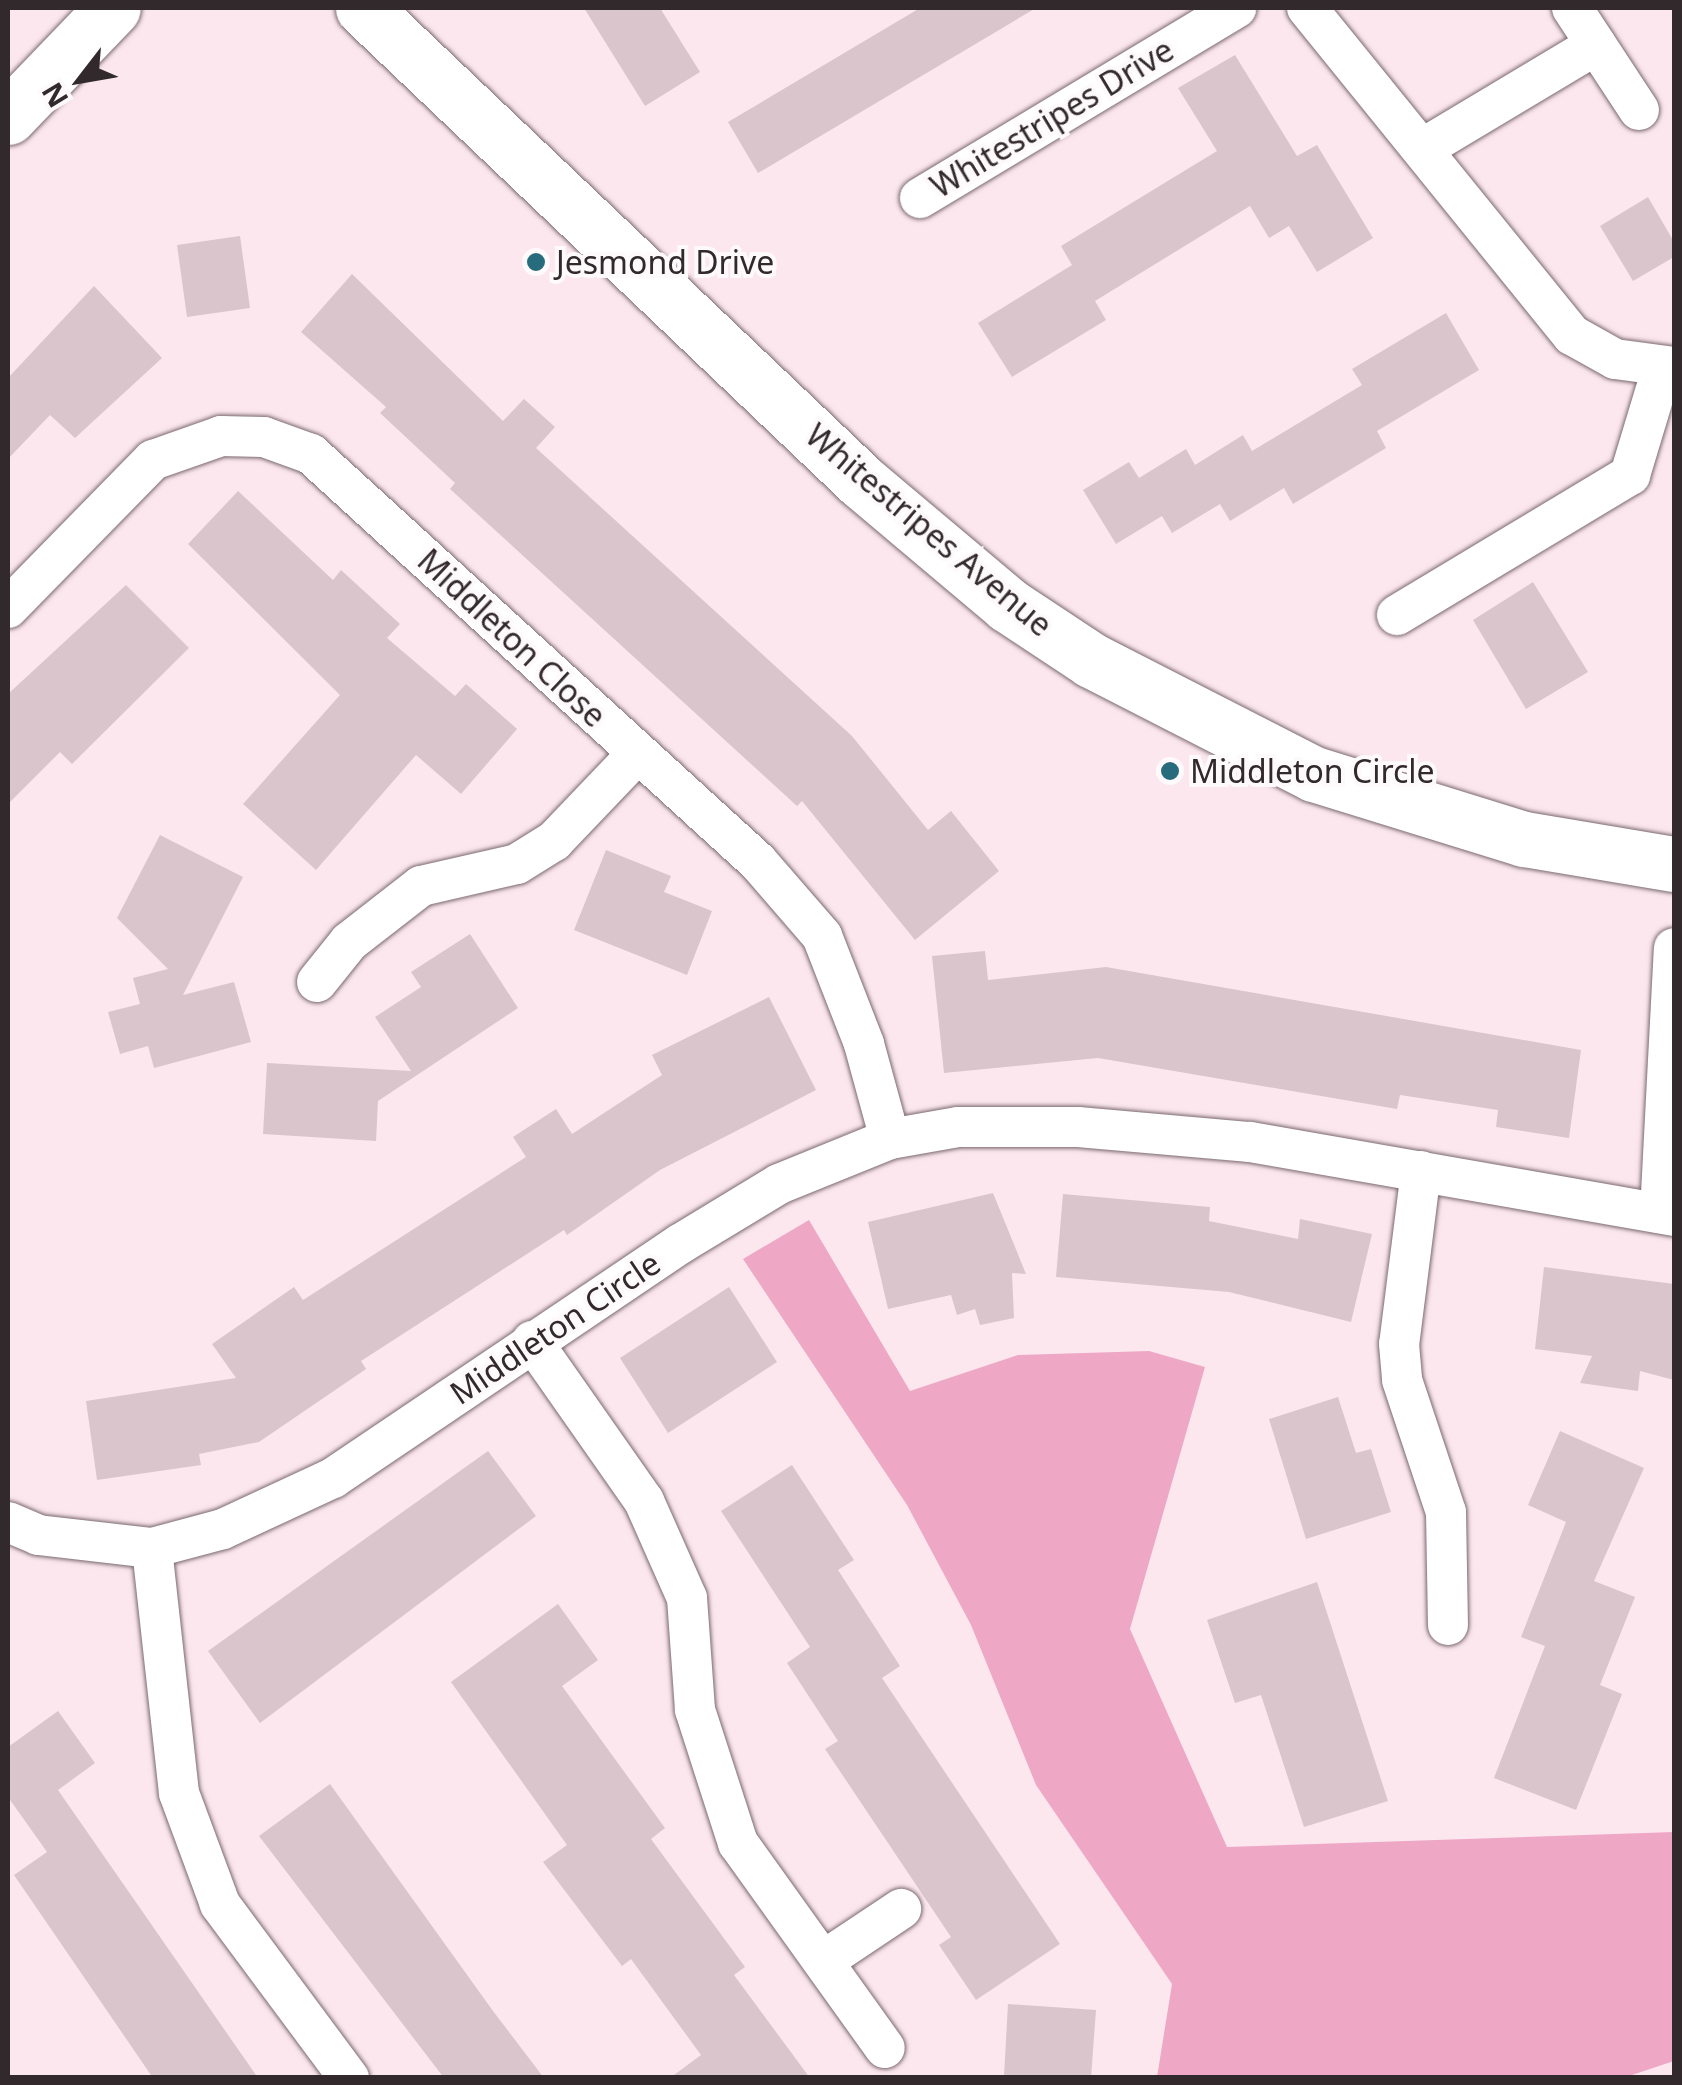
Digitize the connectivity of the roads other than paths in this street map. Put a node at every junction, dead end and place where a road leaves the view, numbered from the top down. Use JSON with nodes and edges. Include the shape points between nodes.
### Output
{"nodes":[{"id":1,"x":114,"y":8,"type":"edge"},
{"id":2,"x":363,"y":8,"type":"edge"},
{"id":3,"x":1236,"y":8,"type":"edge"},
{"id":4,"x":1307,"y":8,"type":"edge"},
{"id":5,"x":1572,"y":8,"type":"edge"},
{"id":6,"x":1596,"y":45,"type":"junction"},
{"id":7,"x":1639,"y":110,"type":"dead end"},
{"id":8,"x":8,"y":117,"type":"edge"},
{"id":9,"x":1422,"y":149,"type":"junction"},
{"id":10,"x":920,"y":198,"type":"dead end"},
{"id":11,"x":1668,"y":368,"type":"edge"},
{"id":12,"x":8,"y":608,"type":"edge"},
{"id":13,"x":1397,"y":615,"type":"dead end"},
{"id":14,"x":637,"y":754,"type":"junction"},
{"id":15,"x":1674,"y":864,"type":"edge"},
{"id":16,"x":1674,"y":948,"type":"edge"},
{"id":17,"x":317,"y":982,"type":"dead end"},
{"id":18,"x":890,"y":1139,"type":"junction"},
{"id":19,"x":1421,"y":1171,"type":"junction"},
{"id":20,"x":1667,"y":1214,"type":"edge"},
{"id":21,"x":532,"y":1342,"type":"junction"},
{"id":22,"x":8,"y":1522,"type":"edge"},
{"id":23,"x":152,"y":1548,"type":"junction"},
{"id":24,"x":1448,"y":1625,"type":"dead end"},
{"id":25,"x":901,"y":1909,"type":"dead end"},
{"id":26,"x":823,"y":1961,"type":"junction"},
{"id":27,"x":885,"y":2048,"type":"dead end"},
{"id":28,"x":349,"y":2078,"type":"edge"}],
"edges":[{"from":1,"to":8,"type":"street"},
{"from":2,"to":15,"type":"street","name":"Whitestripes Avenue","via":[[862,482],[1008,605],[1090,660],[1314,774],[1524,839]]},
{"from":3,"to":10,"type":"street","name":"Whitestripes Drive"},
{"from":4,"to":9,"type":"street"},
{"from":5,"to":6,"type":"street"},
{"from":6,"to":7,"type":"street"},
{"from":6,"to":9,"type":"street"},
{"from":9,"to":11,"type":"street","via":[[1572,335],[1614,360]]},
{"from":11,"to":13,"type":"street","via":[[1630,475]]},
{"from":12,"to":14,"type":"street","name":"Middleton Close","via":[[154,460],[221,436],[264,437],[311,454]]},
{"from":14,"to":17,"type":"street","via":[[554,841],[517,864],[421,886],[348,942]]},
{"from":14,"to":18,"type":"street","name":"Middleton Close","via":[[758,862],[822,936],[864,1044]]},
{"from":16,"to":20,"type":"street","name":"Middleton Circle"},
{"from":18,"to":19,"type":"street","name":"Middleton Circle","via":[[958,1128],[1078,1127],[1250,1142]]},
{"from":18,"to":21,"type":"street","name":"Middleton Circle","via":[[779,1184]]},
{"from":19,"to":20,"type":"street","name":"Middleton Circle"},
{"from":19,"to":24,"type":"street","via":[[1398,1344],[1402,1380],[1446,1512]]},
{"from":21,"to":23,"type":"street","name":"Middleton Circle","via":[[333,1478],[223,1529]]},
{"from":21,"to":26,"type":"street","via":[[644,1501],[687,1598],[694,1710],[738,1843]]},
{"from":22,"to":23,"type":"street","via":[[38,1534]]},
{"from":23,"to":28,"type":"street","via":[[179,1793],[213,1885]]},
{"from":25,"to":26,"type":"street"},
{"from":26,"to":27,"type":"street"}]}
